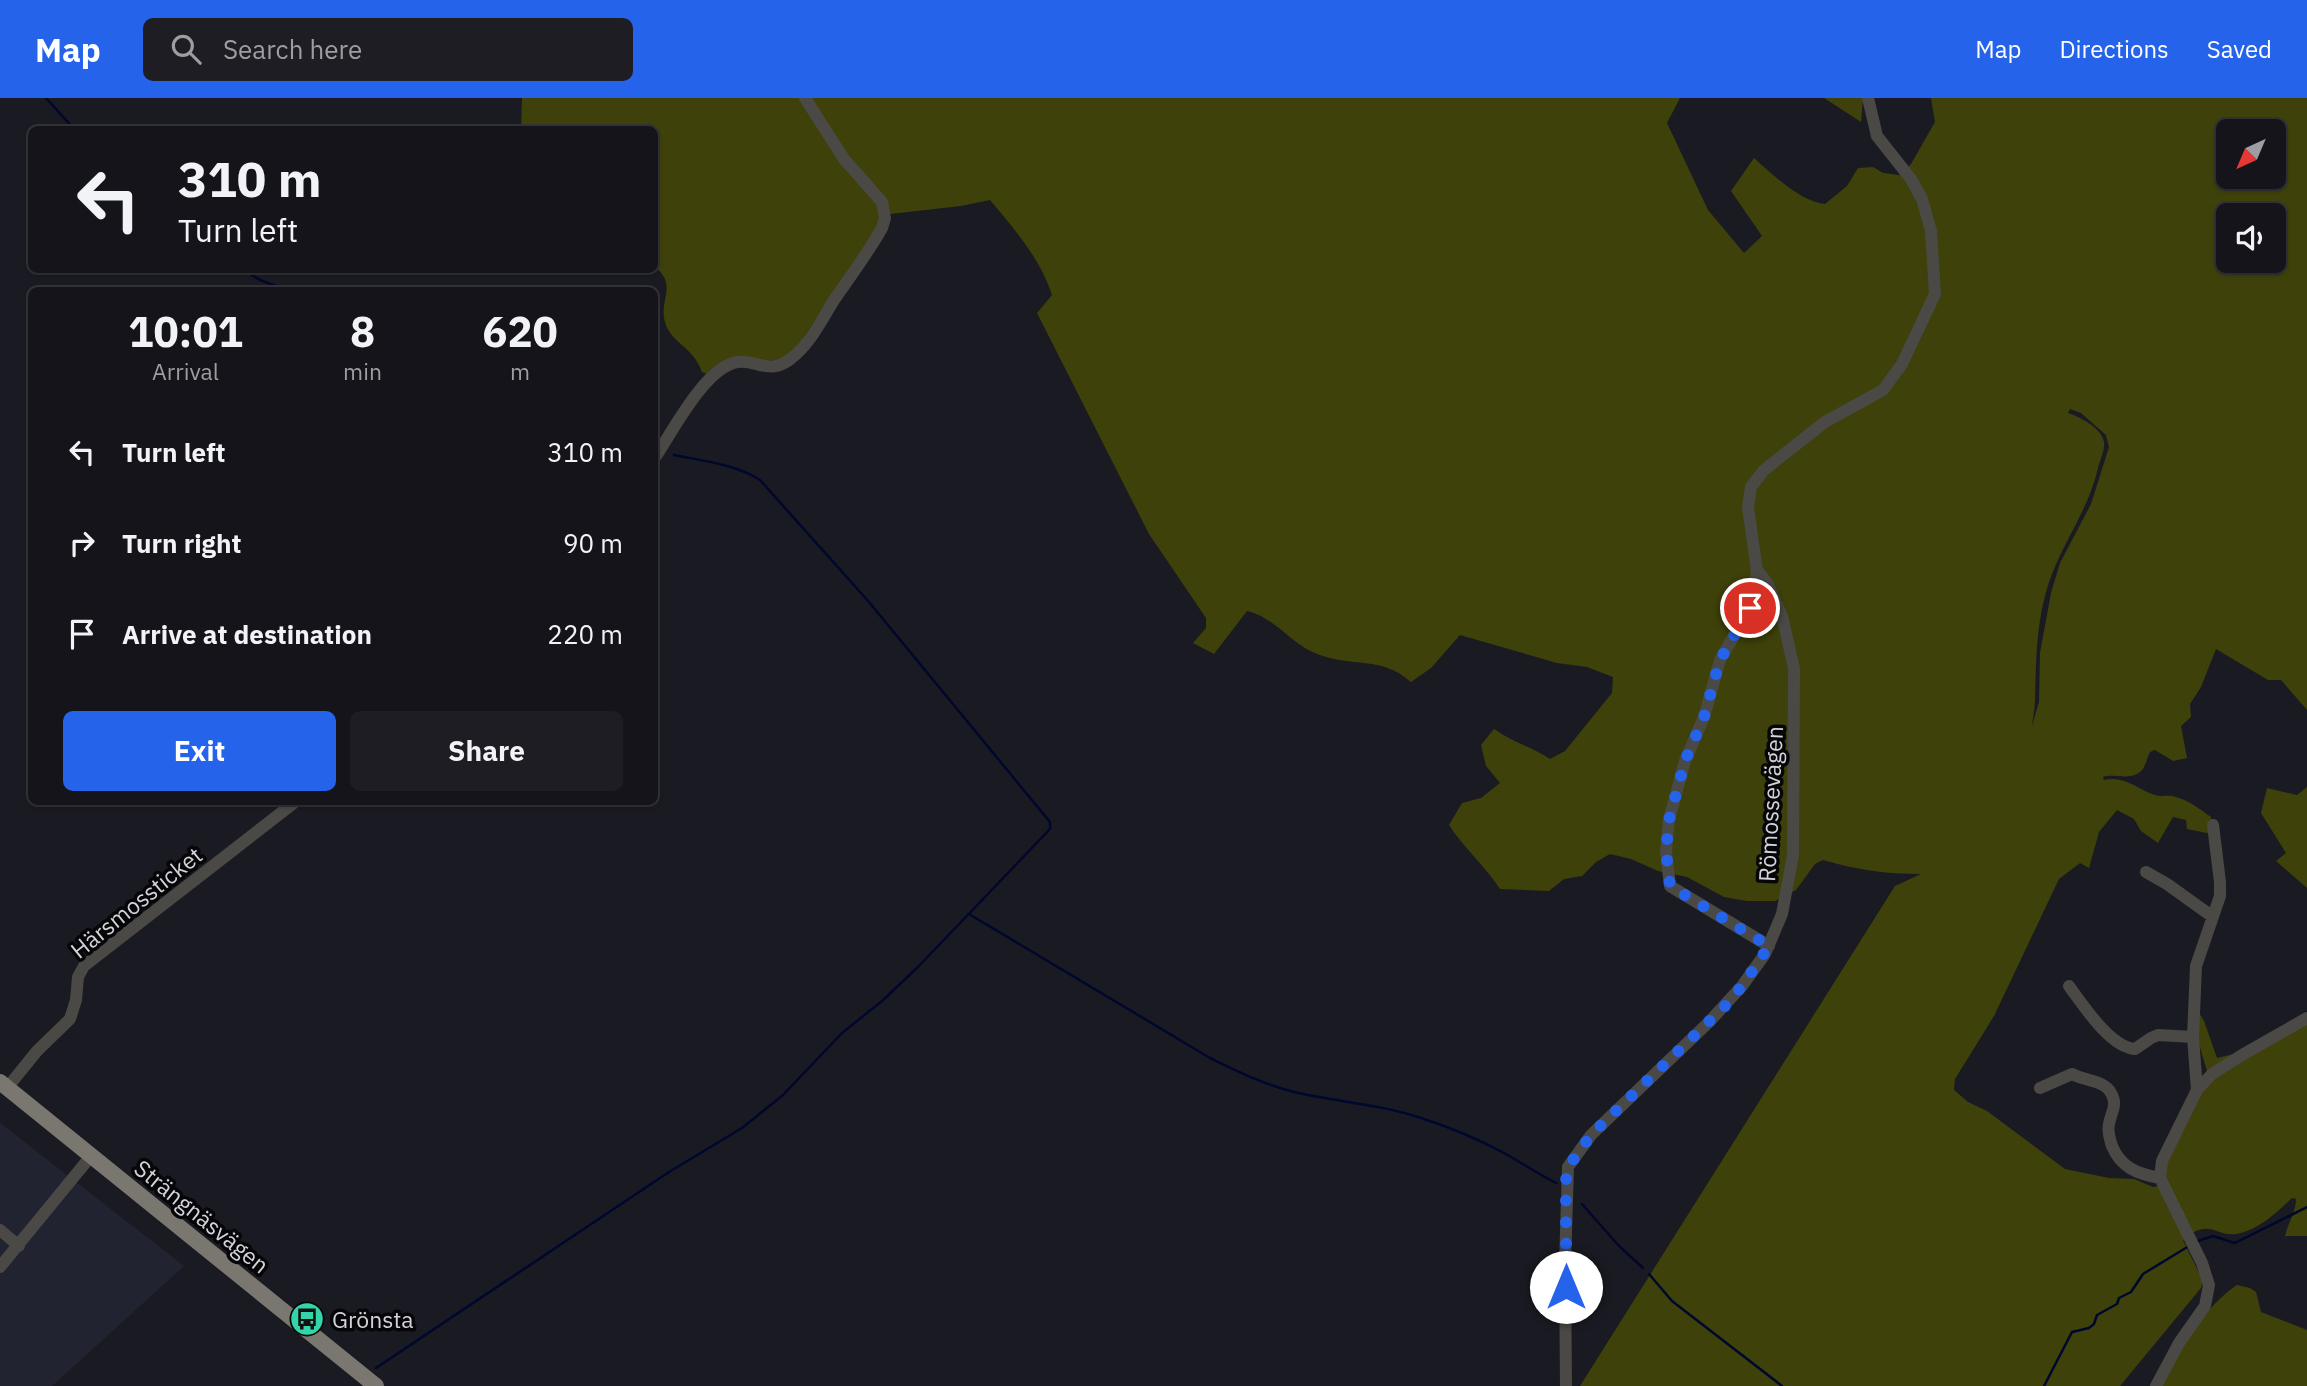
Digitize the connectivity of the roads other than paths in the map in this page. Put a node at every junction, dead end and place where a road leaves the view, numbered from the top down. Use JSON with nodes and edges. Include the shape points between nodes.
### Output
{"nodes":[{"id":1,"x":805,"y":98,"type":"edge"},
{"id":2,"x":1868,"y":98,"type":"edge"},
{"id":3,"x":658,"y":453,"type":"edge"},
{"id":4,"x":1757,"y":570,"type":"junction"},
{"id":5,"x":291,"y":805,"type":"edge"},
{"id":6,"x":2213,"y":825,"type":"dead end"},
{"id":7,"x":2146,"y":872,"type":"dead end"},
{"id":8,"x":2213,"y":917,"type":"junction"},
{"id":9,"x":1769,"y":946,"type":"junction"},
{"id":10,"x":2069,"y":986,"type":"dead end"},
{"id":11,"x":2307,"y":1018,"type":"edge"},
{"id":12,"x":2193,"y":1037,"type":"junction"},
{"id":13,"x":4,"y":1085,"type":"edge"},
{"id":14,"x":2040,"y":1088,"type":"dead end"},
{"id":15,"x":2197,"y":1090,"type":"junction"},
{"id":16,"x":91,"y":1156,"type":"junction"},
{"id":17,"x":2160,"y":1178,"type":"junction"},
{"id":18,"x":0,"y":1230,"type":"edge"},
{"id":19,"x":19,"y":1246,"type":"junction"},
{"id":20,"x":0,"y":1267,"type":"edge"},
{"id":21,"x":376,"y":1386,"type":"edge"},
{"id":22,"x":1566,"y":1386,"type":"edge"},
{"id":23,"x":2156,"y":1386,"type":"edge"}],
"edges":[{"from":1,"to":3,"type":"street","via":[[844,159],[882,202],[885,218],[881,228],[795,355],[779,366],[737,362],[715,373]]},
{"from":2,"to":4,"type":"street","via":[[1877,136],[1922,199],[1931,232],[1935,294],[1902,364],[1883,390],[1825,422],[1756,478],[1748,507]]},
{"from":4,"to":9,"type":"street","name":"Römossevägen","via":[[1782,617],[1794,668],[1793,855],[1782,914]]},
{"from":4,"to":9,"type":"street","via":[[1750,608],[1720,660],[1704,717],[1685,761],[1666,851],[1670,886]]},
{"from":5,"to":13,"type":"street","name":"Härsmossticket","via":[[84,966],[67,1024]]},
{"from":6,"to":8,"type":"street","via":[[2220,896]]},
{"from":7,"to":8,"type":"street"},
{"from":8,"to":12,"type":"street","via":[[2196,967]]},
{"from":9,"to":22,"type":"street","name":"Römossevägen","via":[[1727,1004],[1591,1135],[1568,1167]]},
{"from":10,"to":12,"type":"street","via":[[2122,1046],[2135,1049],[2158,1035]]},
{"from":11,"to":15,"type":"street","via":[[2223,1066]]},
{"from":12,"to":15,"type":"street"},
{"from":13,"to":16,"type":"main road","name":"Strängnäsvägen"},
{"from":14,"to":17,"type":"street","via":[[2072,1074],[2101,1084],[2115,1104],[2108,1133],[2116,1154],[2135,1172]]},
{"from":15,"to":17,"type":"street","via":[[2162,1161]]},
{"from":16,"to":19,"type":"street"},
{"from":16,"to":21,"type":"main road","name":"Strängnäsvägen"},
{"from":17,"to":23,"type":"street","via":[[2209,1285],[2205,1306]]},
{"from":18,"to":19,"type":"street"},
{"from":19,"to":20,"type":"street"}]}
